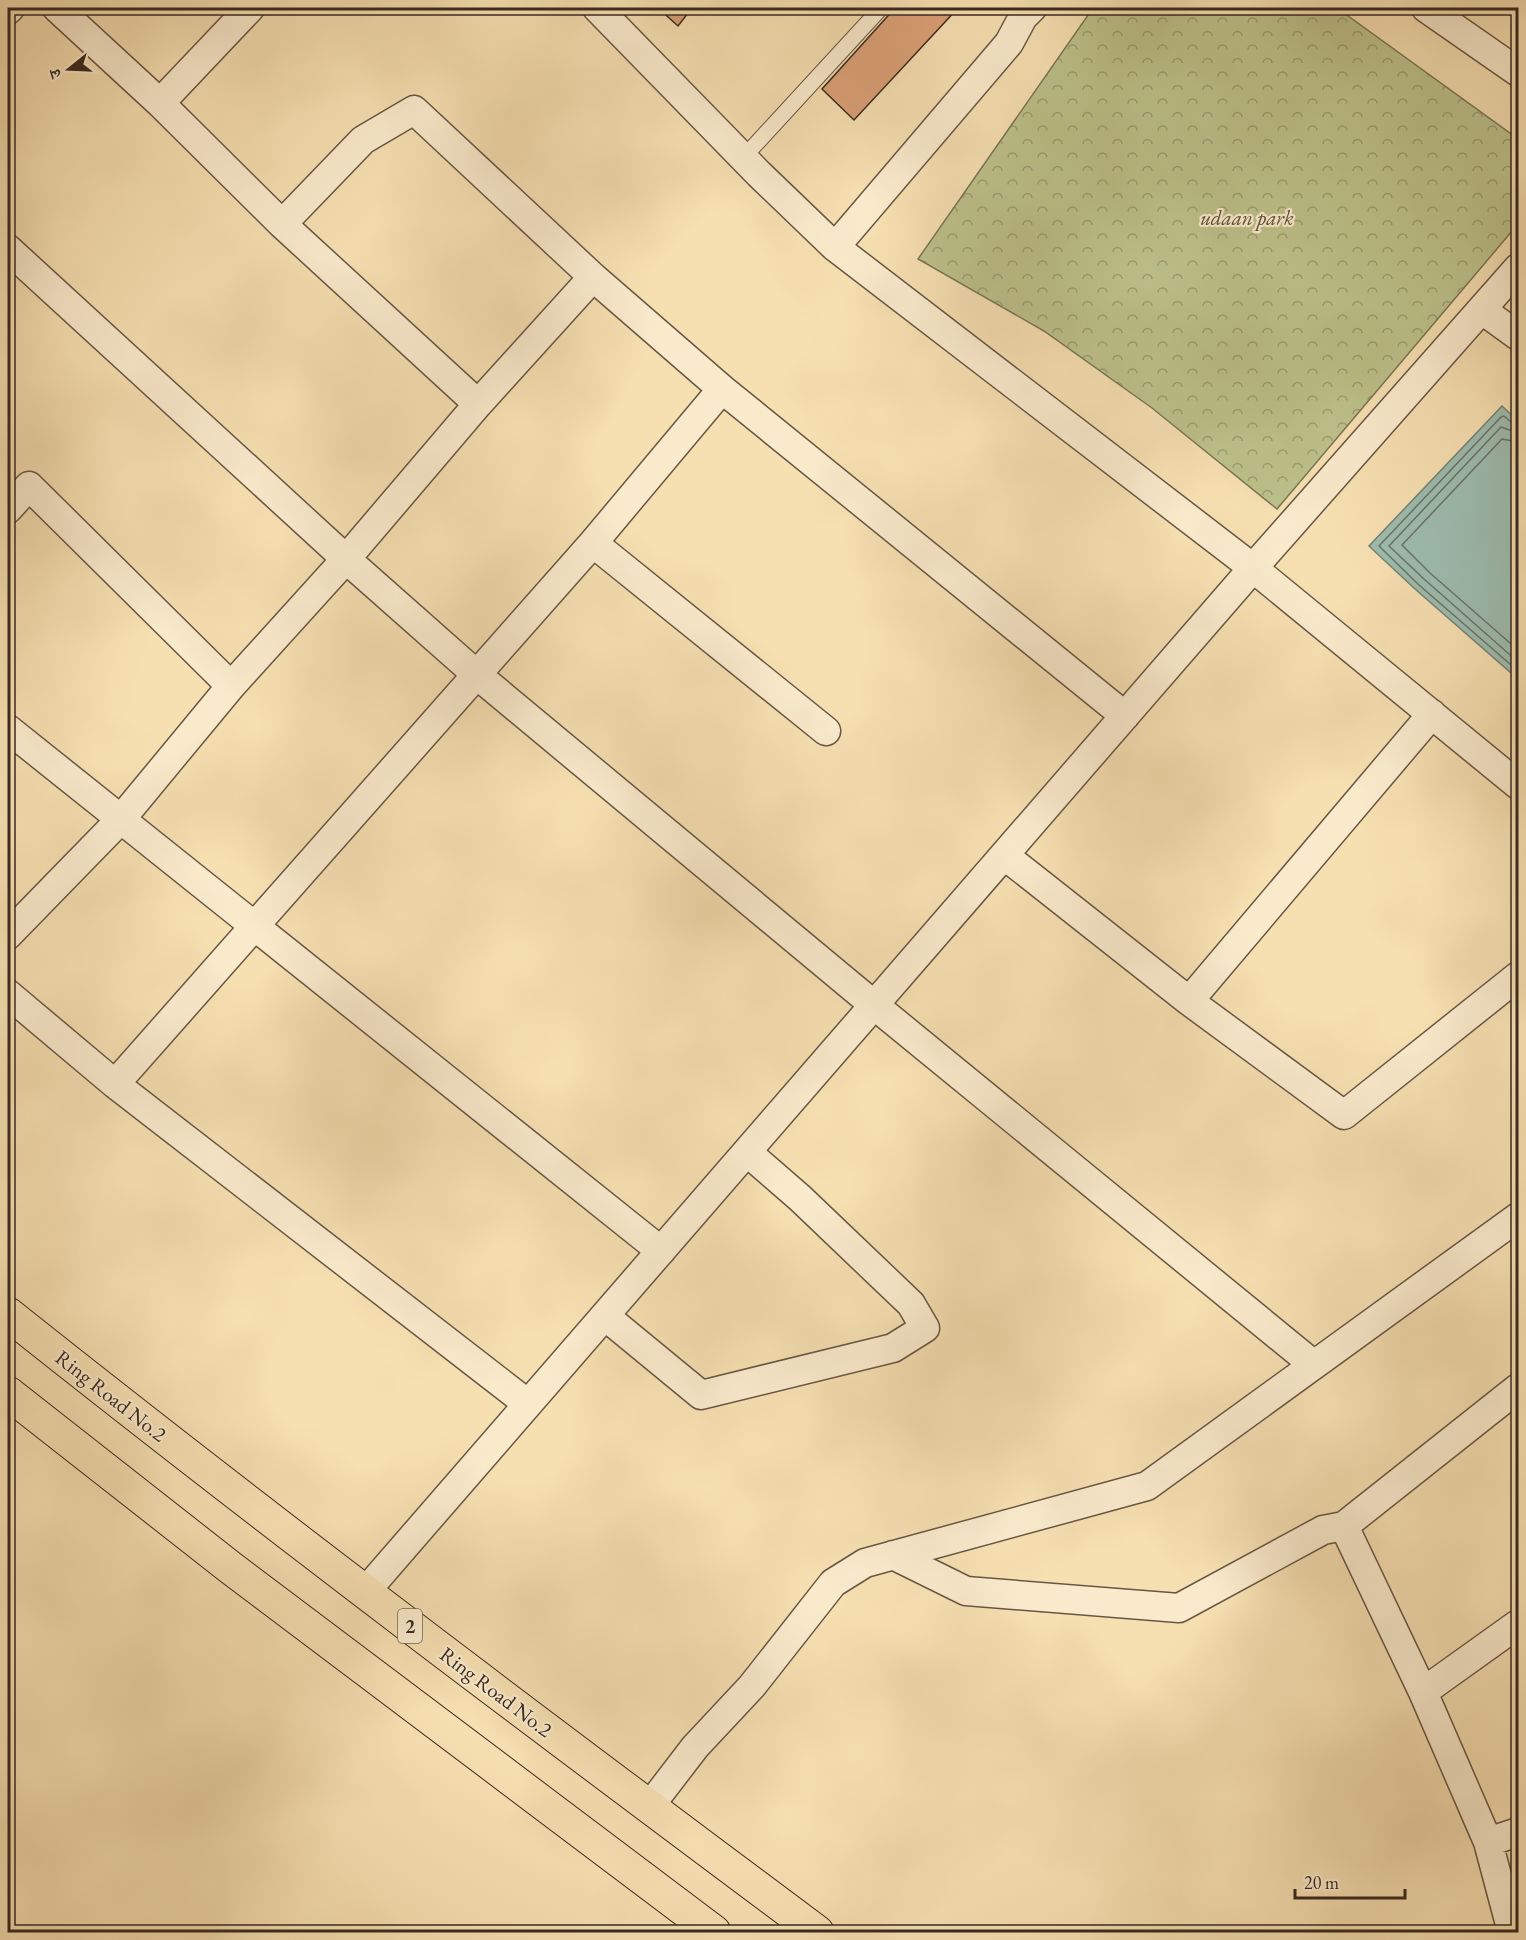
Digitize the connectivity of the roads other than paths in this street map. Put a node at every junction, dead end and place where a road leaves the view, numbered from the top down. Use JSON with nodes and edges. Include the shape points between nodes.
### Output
{"nodes":[{"id":1,"x":57,"y":8,"type":"edge"},
{"id":2,"x":250,"y":8,"type":"edge"},
{"id":3,"x":597,"y":8,"type":"edge"},
{"id":4,"x":881,"y":8,"type":"edge"},
{"id":5,"x":1426,"y":8,"type":"edge"},
{"id":6,"x":1022,"y":11,"type":"edge"},
{"id":7,"x":1518,"y":72,"type":"edge"},
{"id":8,"x":160,"y":103,"type":"junction"},
{"id":9,"x":743,"y":158,"type":"junction"},
{"id":10,"x":282,"y":224,"type":"junction"},
{"id":11,"x":835,"y":247,"type":"junction"},
{"id":12,"x":8,"y":249,"type":"edge"},
{"id":13,"x":1518,"y":268,"type":"edge"},
{"id":14,"x":593,"y":277,"type":"junction"},
{"id":15,"x":1482,"y":310,"type":"junction"},
{"id":16,"x":1518,"y":336,"type":"edge"},
{"id":17,"x":722,"y":389,"type":"junction"},
{"id":18,"x":478,"y":404,"type":"junction"},
{"id":19,"x":8,"y":508,"type":"edge"},
{"id":20,"x":593,"y":543,"type":"junction"},
{"id":21,"x":346,"y":559,"type":"junction"},
{"id":22,"x":1253,"y":568,"type":"junction"},
{"id":23,"x":476,"y":674,"type":"junction"},
{"id":24,"x":231,"y":686,"type":"junction"},
{"id":25,"x":1432,"y":714,"type":"junction"},
{"id":26,"x":1125,"y":716,"type":"junction"},
{"id":27,"x":8,"y":729,"type":"edge"},
{"id":28,"x":826,"y":731,"type":"dead end"},
{"id":29,"x":1518,"y":785,"type":"edge"},
{"id":30,"x":121,"y":819,"type":"junction"},
{"id":31,"x":1004,"y":855,"type":"junction"},
{"id":32,"x":255,"y":926,"type":"junction"},
{"id":33,"x":8,"y":935,"type":"edge"},
{"id":34,"x":1518,"y":976,"type":"edge"},
{"id":35,"x":8,"y":994,"type":"edge"},
{"id":36,"x":1189,"y":1001,"type":"junction"},
{"id":37,"x":874,"y":1005,"type":"junction"},
{"id":38,"x":115,"y":1084,"type":"junction"},
{"id":39,"x":747,"y":1152,"type":"junction"},
{"id":40,"x":1518,"y":1217,"type":"edge"},
{"id":41,"x":660,"y":1251,"type":"junction"},
{"id":42,"x":8,"y":1314,"type":"edge"},
{"id":43,"x":605,"y":1316,"type":"junction"},
{"id":44,"x":1314,"y":1365,"type":"junction"},
{"id":45,"x":1518,"y":1388,"type":"edge"},
{"id":46,"x":8,"y":1393,"type":"edge"},
{"id":47,"x":528,"y":1404,"type":"junction"},
{"id":48,"x":1344,"y":1526,"type":"junction"},
{"id":49,"x":893,"y":1555,"type":"junction"},
{"id":50,"x":365,"y":1592,"type":"junction"},
{"id":51,"x":1518,"y":1624,"type":"edge"},
{"id":52,"x":1423,"y":1692,"type":"junction"},
{"id":53,"x":649,"y":1807,"type":"junction"},
{"id":54,"x":1518,"y":1832,"type":"edge"},
{"id":55,"x":1488,"y":1842,"type":"junction"},
{"id":56,"x":714,"y":1932,"type":"edge"},
{"id":57,"x":817,"y":1932,"type":"edge"},
{"id":58,"x":1512,"y":1932,"type":"edge"}],
"edges":[{"from":1,"to":8,"type":"street"},
{"from":2,"to":8,"type":"street"},
{"from":3,"to":9,"type":"street"},
{"from":4,"to":9,"type":"lane"},
{"from":5,"to":7,"type":"street"},
{"from":6,"to":11,"type":"street","via":[[1009,42]]},
{"from":8,"to":10,"type":"street"},
{"from":9,"to":11,"type":"street"},
{"from":10,"to":14,"type":"street","via":[[363,140],[414,110]]},
{"from":10,"to":18,"type":"street"},
{"from":11,"to":22,"type":"street"},
{"from":12,"to":21,"type":"street"},
{"from":13,"to":15,"type":"street"},
{"from":14,"to":17,"type":"street"},
{"from":14,"to":18,"type":"street"},
{"from":15,"to":16,"type":"street"},
{"from":15,"to":22,"type":"street"},
{"from":17,"to":20,"type":"street"},
{"from":17,"to":26,"type":"street"},
{"from":18,"to":21,"type":"street"},
{"from":19,"to":24,"type":"street","via":[[29,486]]},
{"from":20,"to":23,"type":"street"},
{"from":20,"to":28,"type":"street"},
{"from":21,"to":23,"type":"street"},
{"from":21,"to":24,"type":"street"},
{"from":22,"to":25,"type":"street"},
{"from":22,"to":26,"type":"street"},
{"from":23,"to":32,"type":"street"},
{"from":23,"to":37,"type":"street"},
{"from":24,"to":30,"type":"street"},
{"from":25,"to":29,"type":"street"},
{"from":25,"to":36,"type":"street"},
{"from":26,"to":31,"type":"street"},
{"from":27,"to":30,"type":"street"},
{"from":30,"to":32,"type":"street"},
{"from":30,"to":33,"type":"street"},
{"from":31,"to":36,"type":"street"},
{"from":31,"to":37,"type":"street"},
{"from":32,"to":38,"type":"street"},
{"from":32,"to":41,"type":"street"},
{"from":34,"to":36,"type":"street","via":[[1344,1115]]},
{"from":35,"to":38,"type":"street"},
{"from":37,"to":39,"type":"street"},
{"from":37,"to":44,"type":"street"},
{"from":38,"to":47,"type":"street"},
{"from":39,"to":41,"type":"street"},
{"from":39,"to":43,"type":"street","via":[[911,1304],[925,1328],[893,1348],[701,1395]]},
{"from":40,"to":44,"type":"street"},
{"from":41,"to":43,"type":"street"},
{"from":42,"to":50,"type":"main road","name":"Ring Road No.2","number":"2"},
{"from":43,"to":47,"type":"street"},
{"from":44,"to":49,"type":"street","via":[[1147,1486]]},
{"from":45,"to":48,"type":"street"},
{"from":46,"to":56,"type":"main road","via":[[231,1568]]},
{"from":47,"to":50,"type":"street"},
{"from":48,"to":49,"type":"street","via":[[1323,1530],[1179,1608],[966,1591]]},
{"from":48,"to":52,"type":"street"},
{"from":49,"to":53,"type":"street","via":[[865,1563],[833,1583]]},
{"from":50,"to":53,"type":"main road","name":"Ring Road No.2","number":"2"},
{"from":51,"to":52,"type":"street"},
{"from":52,"to":55,"type":"street"},
{"from":53,"to":57,"type":"main road","name":"Ring Road No.2","number":"2"},
{"from":54,"to":55,"type":"street"},
{"from":55,"to":58,"type":"street"}]}
